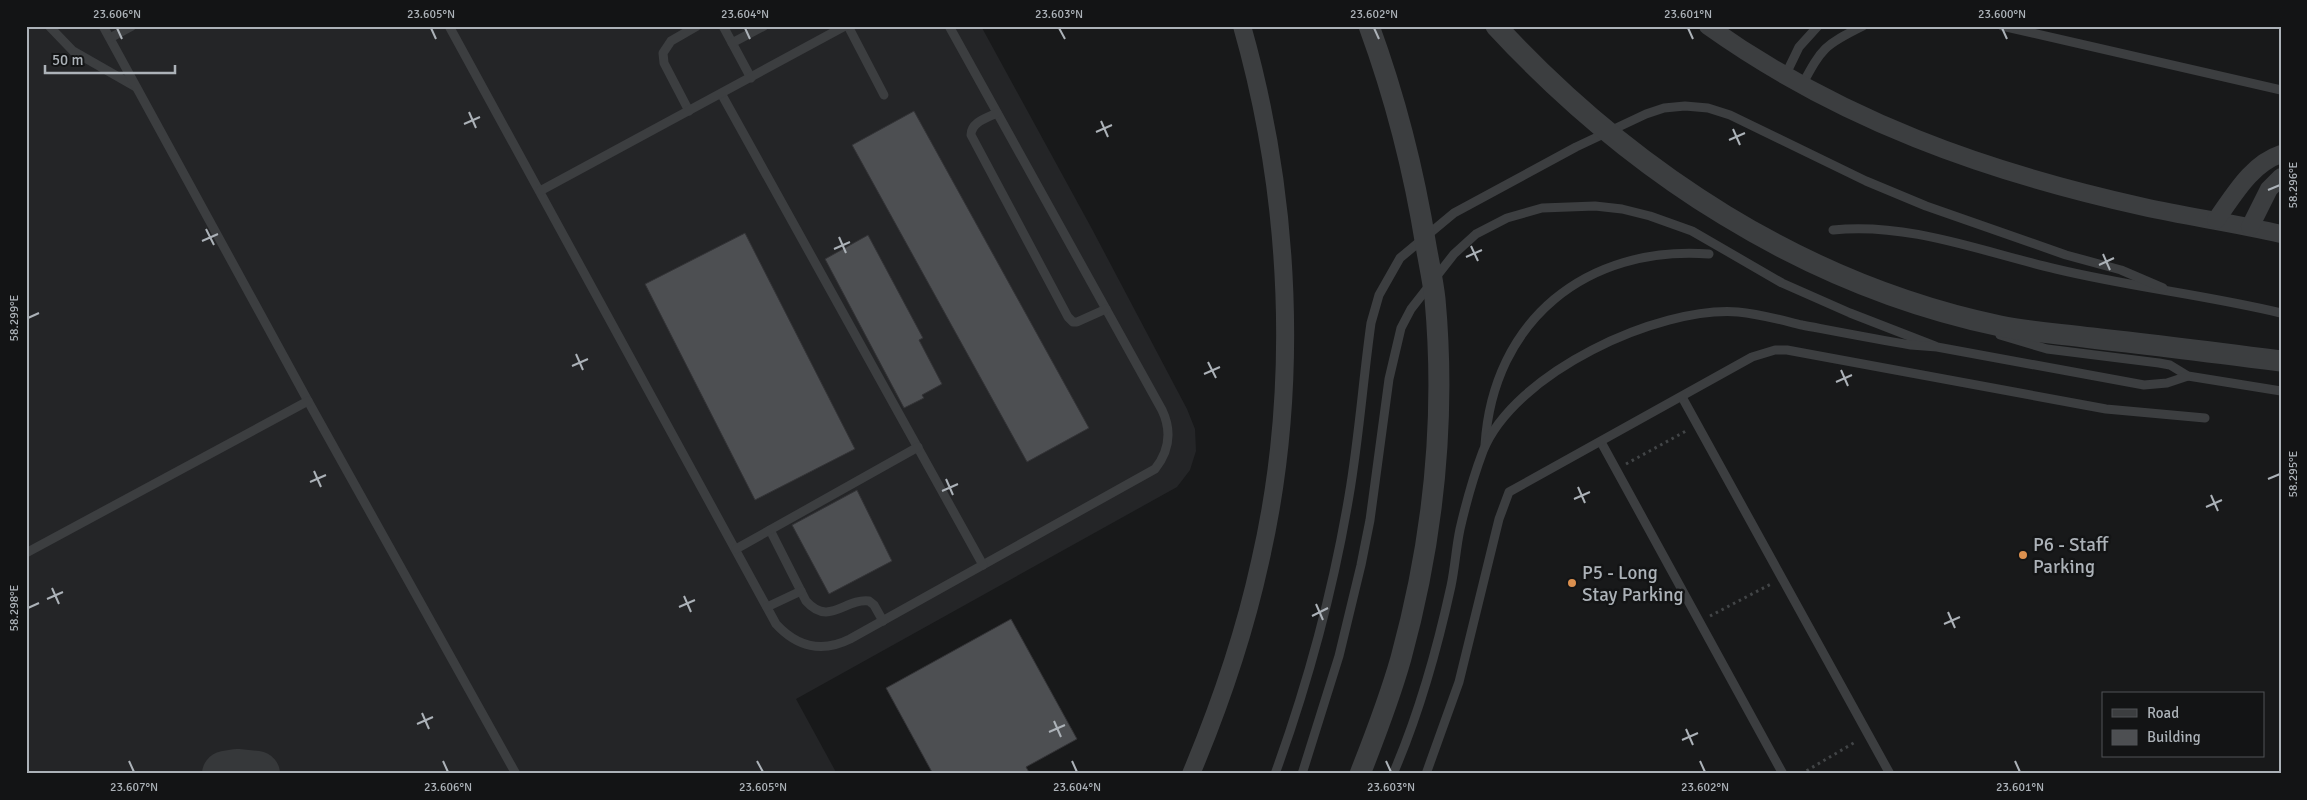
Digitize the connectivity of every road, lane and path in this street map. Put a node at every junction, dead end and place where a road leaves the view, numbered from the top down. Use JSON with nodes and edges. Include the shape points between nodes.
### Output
{"nodes":[{"id":1,"x":49,"y":26,"type":"edge"},
{"id":2,"x":103,"y":26,"type":"edge"},
{"id":3,"x":132,"y":26,"type":"edge"},
{"id":4,"x":449,"y":26,"type":"edge"},
{"id":5,"x":697,"y":26,"type":"edge"},
{"id":6,"x":722,"y":26,"type":"edge"},
{"id":7,"x":764,"y":26,"type":"edge"},
{"id":8,"x":846,"y":26,"type":"edge"},
{"id":9,"x":949,"y":26,"type":"edge"},
{"id":10,"x":1242,"y":26,"type":"edge"},
{"id":11,"x":1369,"y":26,"type":"edge"},
{"id":12,"x":1496,"y":26,"type":"edge"},
{"id":13,"x":1708,"y":26,"type":"edge"},
{"id":14,"x":1818,"y":26,"type":"edge"},
{"id":15,"x":1862,"y":26,"type":"edge"},
{"id":16,"x":2002,"y":26,"type":"edge"},
{"id":17,"x":110,"y":38,"type":"junction"},
{"id":18,"x":732,"y":43,"type":"junction"},
{"id":19,"x":1785,"y":76,"type":"junction"},
{"id":20,"x":751,"y":78,"type":"junction"},
{"id":21,"x":1802,"y":85,"type":"junction"},
{"id":22,"x":136,"y":88,"type":"junction"},
{"id":23,"x":2281,"y":90,"type":"edge"},
{"id":24,"x":722,"y":95,"type":"junction"},
{"id":25,"x":884,"y":95,"type":"dead end"},
{"id":26,"x":689,"y":111,"type":"junction"},
{"id":27,"x":997,"y":112,"type":"junction"},
{"id":28,"x":2281,"y":154,"type":"edge"},
{"id":29,"x":2281,"y":177,"type":"edge"},
{"id":30,"x":540,"y":192,"type":"junction"},
{"id":31,"x":2216,"y":220,"type":"junction"},
{"id":32,"x":2250,"y":226,"type":"junction"},
{"id":33,"x":1833,"y":230,"type":"dead end"},
{"id":34,"x":2281,"y":234,"type":"edge"},
{"id":35,"x":1709,"y":254,"type":"dead end"},
{"id":36,"x":2163,"y":288,"type":"junction"},
{"id":37,"x":1106,"y":310,"type":"junction"},
{"id":38,"x":2281,"y":313,"type":"edge"},
{"id":39,"x":1969,"y":318,"type":"junction"},
{"id":40,"x":1937,"y":347,"type":"junction"},
{"id":41,"x":2281,"y":361,"type":"edge"},
{"id":42,"x":2188,"y":376,"type":"junction"},
{"id":43,"x":2281,"y":391,"type":"edge"},
{"id":44,"x":1682,"y":397,"type":"junction"},
{"id":45,"x":308,"y":401,"type":"junction"},
{"id":46,"x":2205,"y":418,"type":"dead end"},
{"id":47,"x":1698,"y":425,"type":"junction"},
{"id":48,"x":1601,"y":442,"type":"junction"},
{"id":49,"x":918,"y":448,"type":"junction"},
{"id":50,"x":1484,"y":448,"type":"junction"},
{"id":51,"x":1615,"y":470,"type":"junction"},
{"id":52,"x":770,"y":530,"type":"junction"},
{"id":53,"x":736,"y":549,"type":"junction"},
{"id":54,"x":26,"y":554,"type":"edge"},
{"id":55,"x":983,"y":565,"type":"junction"},
{"id":56,"x":1782,"y":578,"type":"junction"},
{"id":57,"x":801,"y":591,"type":"junction"},
{"id":58,"x":768,"y":607,"type":"junction"},
{"id":59,"x":883,"y":621,"type":"junction"},
{"id":60,"x":1699,"y":622,"type":"junction"},
{"id":61,"x":1868,"y":734,"type":"junction"},
{"id":62,"x":516,"y":774,"type":"edge"},
{"id":63,"x":1191,"y":774,"type":"edge"},
{"id":64,"x":1275,"y":774,"type":"edge"},
{"id":65,"x":1302,"y":774,"type":"edge"},
{"id":66,"x":1360,"y":774,"type":"edge"},
{"id":67,"x":1393,"y":774,"type":"edge"},
{"id":68,"x":1426,"y":774,"type":"edge"},
{"id":69,"x":1783,"y":774,"type":"edge"},
{"id":70,"x":1802,"y":774,"type":"edge"},
{"id":71,"x":1890,"y":774,"type":"edge"}],
"edges":[{"from":1,"to":22,"type":"lane","via":[[73,51]]},
{"from":2,"to":17,"type":"lane"},
{"from":3,"to":17,"type":"lane"},
{"from":4,"to":30,"type":"lane"},
{"from":5,"to":26,"type":"lane","via":[[671,41],[663,53],[664,63]]},
{"from":6,"to":18,"type":"lane"},
{"from":7,"to":18,"type":"lane"},
{"from":8,"to":20,"type":"lane"},
{"from":8,"to":25,"type":"lane"},
{"from":9,"to":27,"type":"lane"},
{"from":10,"to":63,"type":"street","via":[[1266,133],[1277,205],[1284,313],[1282,413],[1270,512],[1251,600],[1232,666]]},
{"from":11,"to":66,"type":"street","via":[[1402,132],[1421,215],[1435,298],[1438,419],[1435,480],[1416,600],[1401,659]]},
{"from":12,"to":39,"type":"street","via":[[1576,108],[1717,211],[1807,260],[1903,299]]},
{"from":13,"to":19,"type":"street"},
{"from":14,"to":19,"type":"lane","via":[[1799,47]]},
{"from":15,"to":21,"type":"lane","via":[[1827,46]]},
{"from":16,"to":23,"type":"lane"},
{"from":17,"to":22,"type":"lane"},
{"from":18,"to":20,"type":"lane"},
{"from":19,"to":21,"type":"street"},
{"from":20,"to":24,"type":"lane"},
{"from":21,"to":31,"type":"street","via":[[1901,133],[2003,171],[2144,207]]},
{"from":22,"to":45,"type":"lane"},
{"from":24,"to":26,"type":"lane"},
{"from":24,"to":49,"type":"lane"},
{"from":26,"to":30,"type":"lane"},
{"from":27,"to":37,"type":"lane"},
{"from":27,"to":37,"type":"lane","via":[[972,127],[971,135],[1068,317],[1077,322]]},
{"from":28,"to":31,"type":"street","via":[[2254,170]]},
{"from":29,"to":32,"type":"street","via":[[2269,189]]},
{"from":30,"to":53,"type":"lane"},
{"from":31,"to":32,"type":"street"},
{"from":32,"to":34,"type":"street"},
{"from":33,"to":36,"type":"lane","via":[[1873,228],[1912,233],[2123,284]]},
{"from":35,"to":50,"type":"lane","via":[[1661,253],[1615,264],[1572,285],[1553,300],[1521,335],[1502,370],[1491,400]]},
{"from":36,"to":38,"type":"lane"},
{"from":36,"to":64,"type":"lane","via":[[2121,270],[1926,206],[1866,181],[1730,115],[1696,107],[1664,108],[1646,114],[1471,203],[1400,258],[1379,295],[1371,323],[1350,494],[1334,576],[1314,657]]},
{"from":37,"to":55,"type":"lane","via":[[1167,421],[1168,447],[1163,459],[1155,469]]},
{"from":39,"to":41,"type":"street","via":[[2002,326]]},
{"from":39,"to":42,"type":"lane","via":[[2006,338],[2026,344],[2164,364]]},
{"from":40,"to":42,"type":"lane","via":[[2144,385],[2167,383]]},
{"from":40,"to":50,"type":"lane","via":[[1911,345],[1738,312],[1686,316],[1630,332],[1564,366],[1525,396],[1497,426]]},
{"from":40,"to":65,"type":"lane","via":[[1782,283],[1671,222],[1622,209],[1595,206],[1542,208],[1507,218],[1476,234],[1454,254],[1411,309],[1401,328],[1389,379],[1361,565],[1339,656]]},
{"from":42,"to":43,"type":"lane"},
{"from":44,"to":46,"type":"lane","via":[[1752,357],[1787,350],[2106,409]]},
{"from":44,"to":47,"type":"lane"},
{"from":44,"to":48,"type":"lane"},
{"from":45,"to":54,"type":"lane"},
{"from":45,"to":62,"type":"lane"},
{"from":47,"to":51,"type":"path"},
{"from":47,"to":56,"type":"lane"},
{"from":48,"to":51,"type":"lane"},
{"from":48,"to":68,"type":"lane","via":[[1509,492],[1499,519],[1459,682]]},
{"from":49,"to":52,"type":"lane"},
{"from":49,"to":55,"type":"lane"},
{"from":50,"to":67,"type":"lane","via":[[1460,530],[1436,648]]},
{"from":51,"to":60,"type":"lane"},
{"from":52,"to":53,"type":"lane"},
{"from":52,"to":57,"type":"lane"},
{"from":53,"to":58,"type":"lane"},
{"from":55,"to":59,"type":"lane"},
{"from":56,"to":60,"type":"path"},
{"from":56,"to":61,"type":"lane"},
{"from":57,"to":58,"type":"lane"},
{"from":57,"to":59,"type":"lane","via":[[809,605],[824,612],[869,601]]},
{"from":58,"to":59,"type":"lane","via":[[776,624],[786,634],[797,642],[824,648],[838,645]]},
{"from":60,"to":69,"type":"lane"},
{"from":61,"to":70,"type":"path"},
{"from":61,"to":71,"type":"lane"}]}
